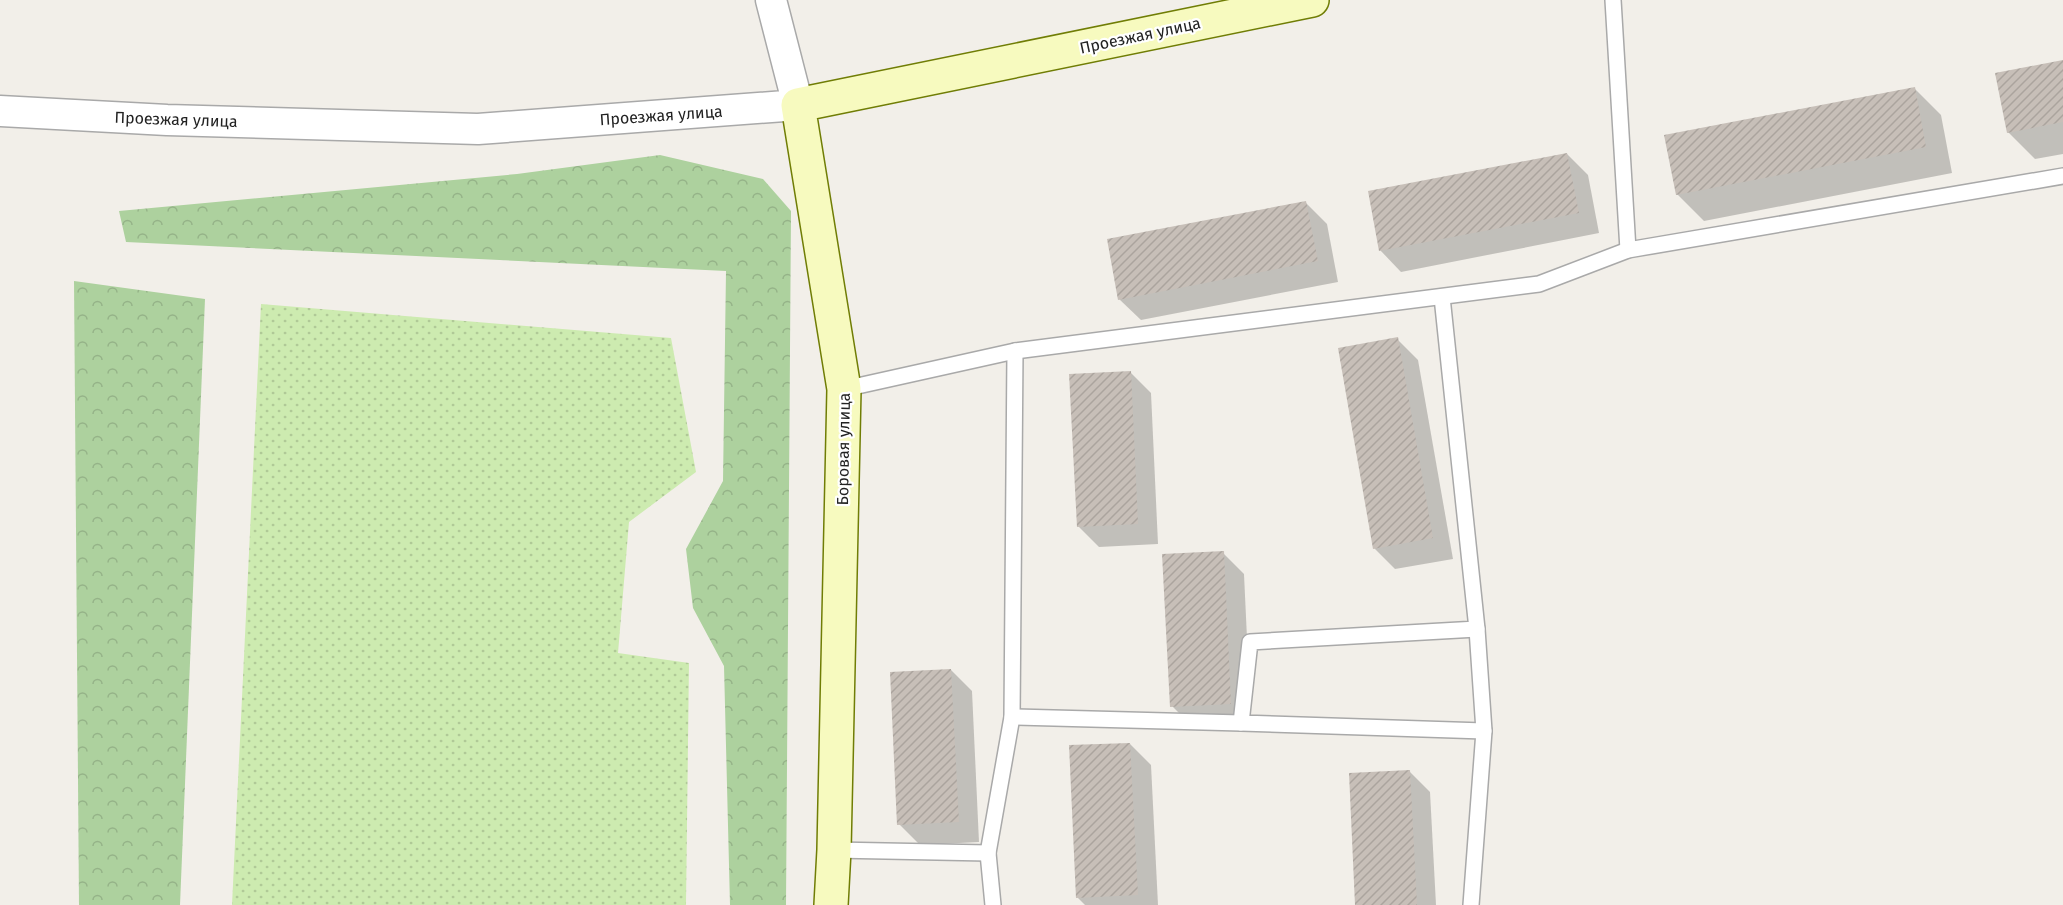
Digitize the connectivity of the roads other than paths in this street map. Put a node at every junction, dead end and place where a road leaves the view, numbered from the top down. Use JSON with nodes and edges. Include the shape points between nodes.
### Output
{"nodes":[{"id":1,"x":771,"y":0,"type":"edge"},
{"id":2,"x":1312,"y":0,"type":"edge"},
{"id":3,"x":1613,"y":0,"type":"edge"},
{"id":4,"x":798,"y":105,"type":"junction"},
{"id":5,"x":0,"y":111,"type":"edge"},
{"id":6,"x":2063,"y":176,"type":"edge"},
{"id":7,"x":1628,"y":250,"type":"junction"},
{"id":8,"x":1442,"y":297,"type":"junction"},
{"id":9,"x":1016,"y":351,"type":"junction"},
{"id":10,"x":844,"y":389,"type":"junction"},
{"id":11,"x":1477,"y":629,"type":"junction"},
{"id":12,"x":1012,"y":717,"type":"junction"},
{"id":13,"x":1241,"y":723,"type":"junction"},
{"id":14,"x":1484,"y":731,"type":"junction"},
{"id":15,"x":834,"y":850,"type":"junction"},
{"id":16,"x":988,"y":853,"type":"junction"},
{"id":17,"x":831,"y":905,"type":"edge"},
{"id":18,"x":993,"y":905,"type":"edge"},
{"id":19,"x":1471,"y":905,"type":"edge"}],
"edges":[{"from":1,"to":4,"type":"street","name":"Боровая улица"},
{"from":2,"to":4,"type":"street","name":"Проезжая улица"},
{"from":3,"to":7,"type":"lane"},
{"from":4,"to":5,"type":"street","name":"Проезжая улица","via":[[478,129]]},
{"from":4,"to":10,"type":"street","name":"Боровая улица"},
{"from":6,"to":7,"type":"lane"},
{"from":7,"to":8,"type":"lane","via":[[1539,284]]},
{"from":8,"to":9,"type":"lane"},
{"from":8,"to":11,"type":"lane"},
{"from":9,"to":10,"type":"lane"},
{"from":9,"to":12,"type":"lane"},
{"from":10,"to":15,"type":"street","name":"Боровая улица"},
{"from":11,"to":13,"type":"lane","via":[[1250,642]]},
{"from":11,"to":14,"type":"lane"},
{"from":12,"to":13,"type":"lane"},
{"from":12,"to":16,"type":"lane"},
{"from":13,"to":14,"type":"lane"},
{"from":14,"to":19,"type":"lane"},
{"from":15,"to":16,"type":"lane"},
{"from":15,"to":17,"type":"street","name":"Боровая улица"},
{"from":16,"to":18,"type":"lane"}]}
